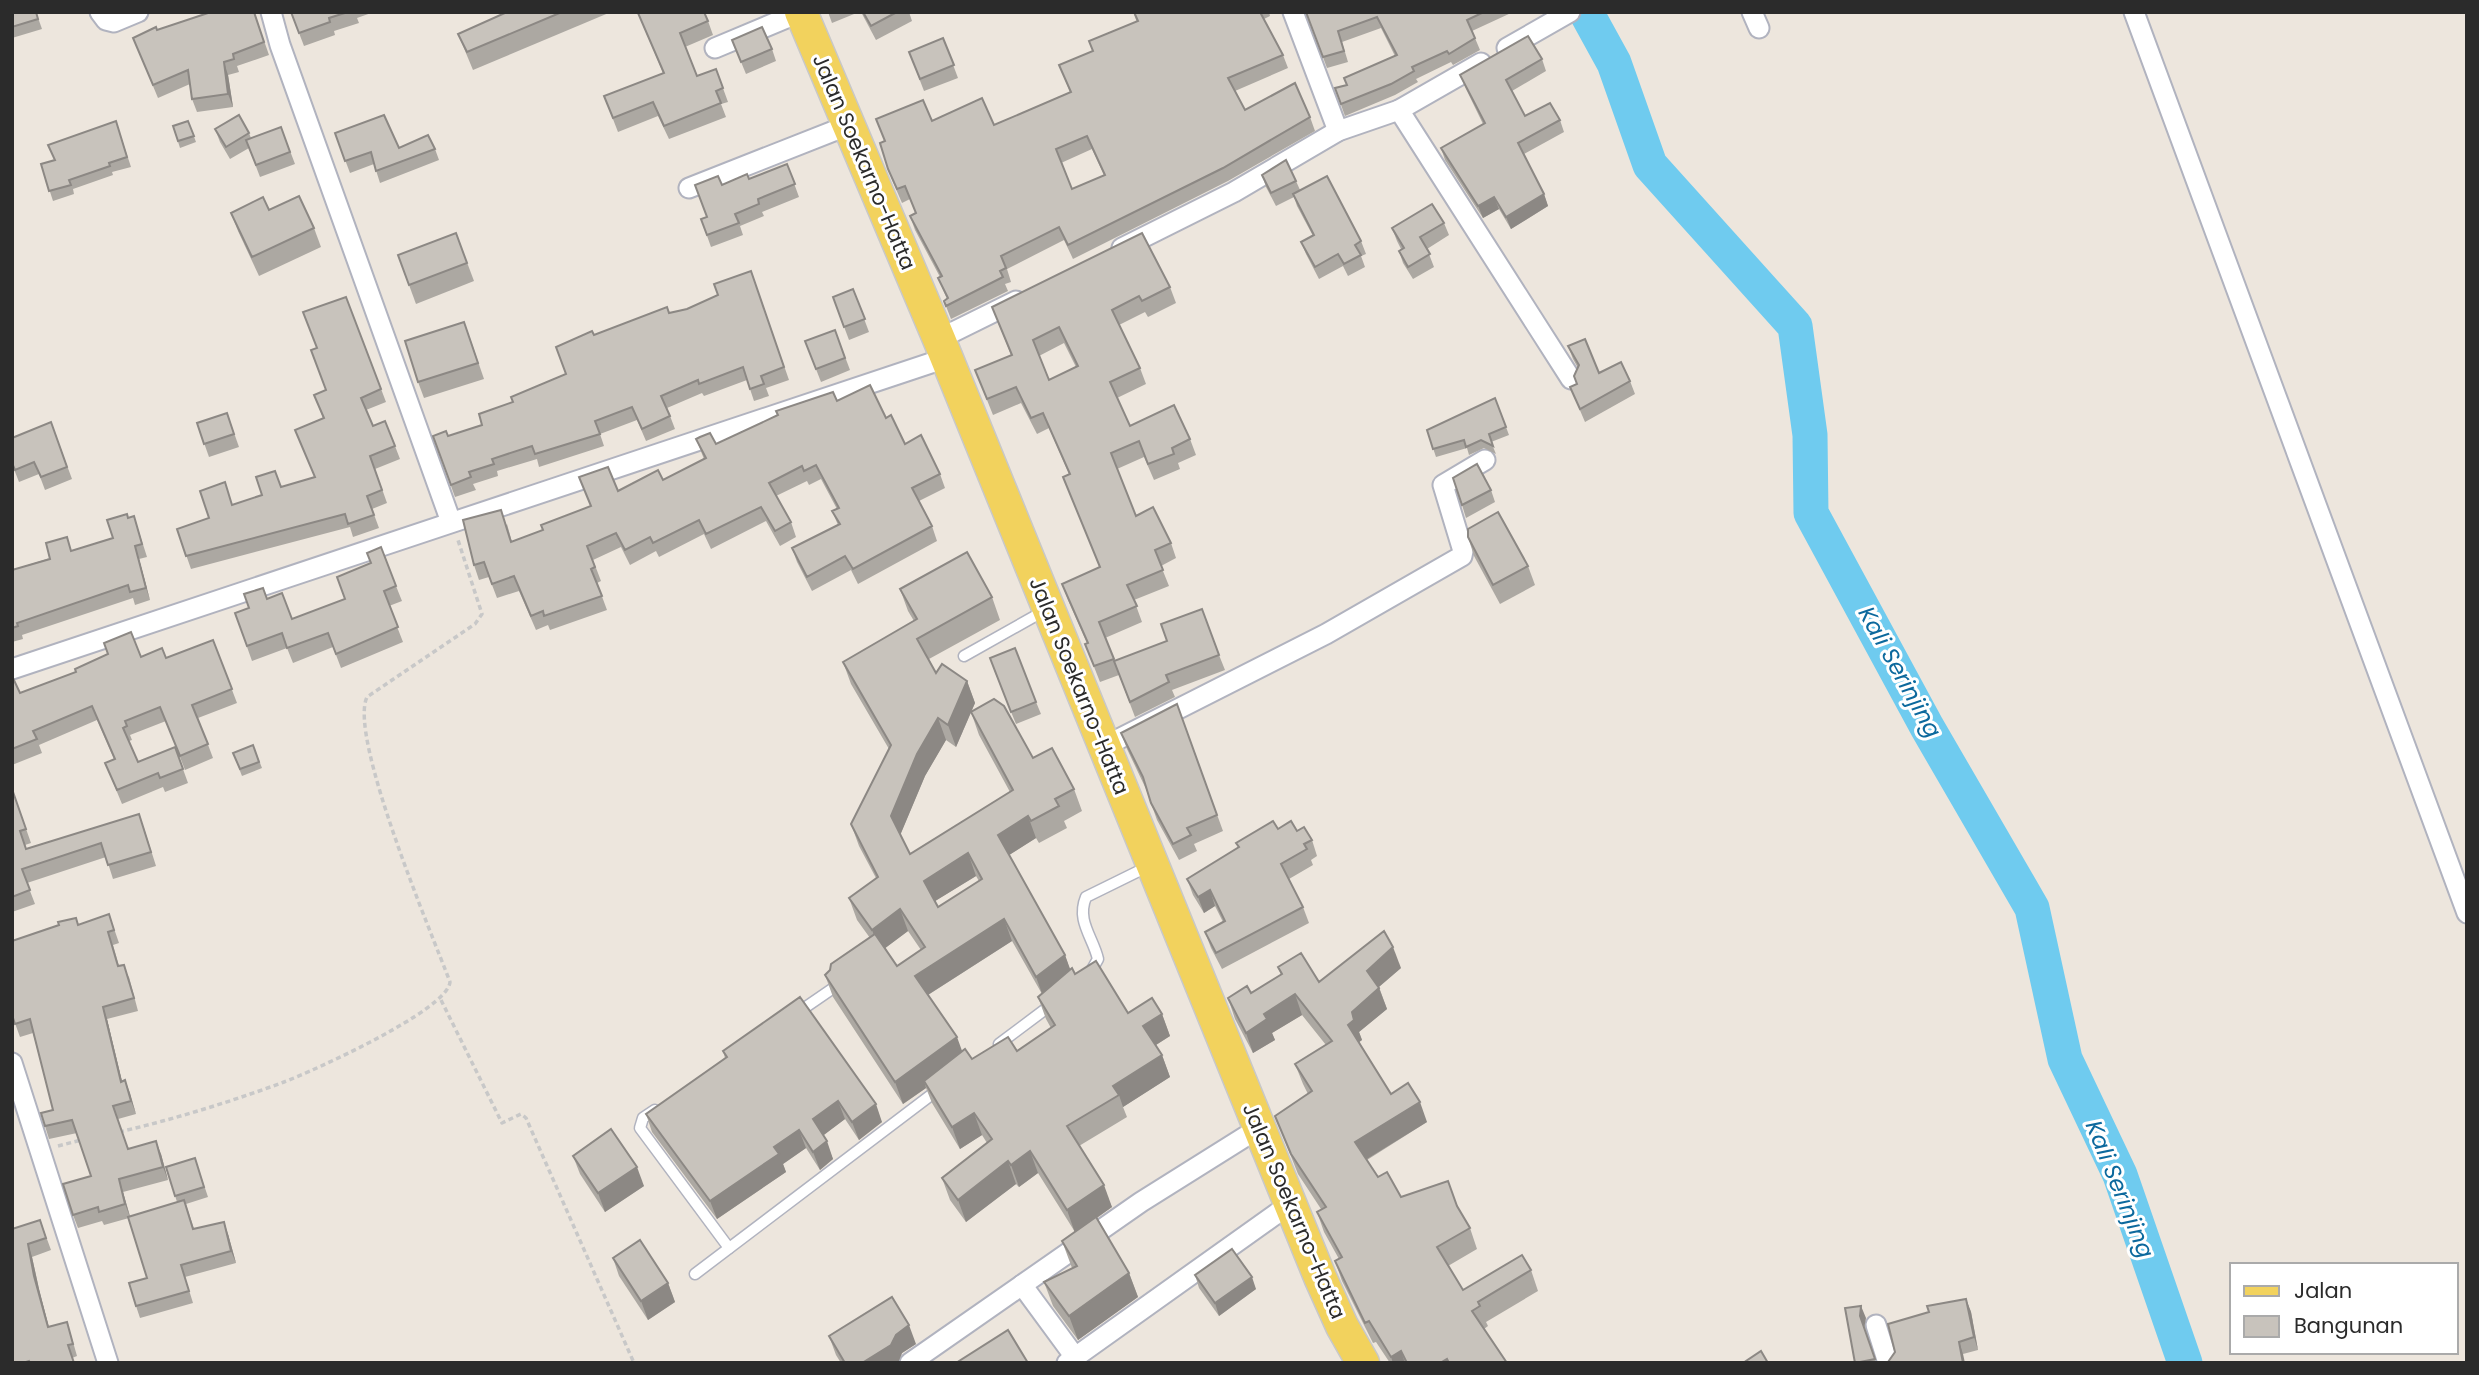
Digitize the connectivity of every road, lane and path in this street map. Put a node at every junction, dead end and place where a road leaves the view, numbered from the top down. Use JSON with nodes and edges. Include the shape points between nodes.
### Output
{"nodes":[{"id":1,"x":100,"y":12,"type":"edge"},
{"id":2,"x":138,"y":12,"type":"edge"},
{"id":3,"x":271,"y":12,"type":"edge"},
{"id":4,"x":1293,"y":12,"type":"edge"},
{"id":5,"x":2134,"y":12,"type":"edge"},
{"id":6,"x":1568,"y":14,"type":"edge"},
{"id":7,"x":790,"y":17,"type":"edge"},
{"id":8,"x":715,"y":48,"type":"dead end"},
{"id":9,"x":1399,"y":110,"type":"junction"},
{"id":10,"x":849,"y":125,"type":"junction"},
{"id":11,"x":1338,"y":131,"type":"junction"},
{"id":12,"x":689,"y":188,"type":"dead end"},
{"id":13,"x":1099,"y":260,"type":"edge"},
{"id":14,"x":1037,"y":290,"type":"edge"},
{"id":15,"x":942,"y":349,"type":"junction"},
{"id":16,"x":1571,"y":379,"type":"edge"},
{"id":17,"x":1485,"y":460,"type":"dead end"},
{"id":18,"x":451,"y":522,"type":"junction"},
{"id":19,"x":1047,"y":609,"type":"junction"},
{"id":20,"x":964,"y":656,"type":"dead end"},
{"id":21,"x":12,"y":669,"type":"edge"},
{"id":22,"x":1103,"y":747,"type":"junction"},
{"id":23,"x":1152,"y":864,"type":"junction"},
{"id":24,"x":2467,"y":913,"type":"edge"},
{"id":25,"x":1081,"y":981,"type":"edge"},
{"id":26,"x":832,"y":989,"type":"edge"},
{"id":27,"x":1060,"y":998,"type":"edge"},
{"id":28,"x":441,"y":1000,"type":"junction"},
{"id":29,"x":786,"y":1021,"type":"edge"},
{"id":30,"x":994,"y":1048,"type":"edge"},
{"id":31,"x":12,"y":1063,"type":"edge"},
{"id":32,"x":950,"y":1082,"type":"edge"},
{"id":33,"x":659,"y":1107,"type":"edge"},
{"id":34,"x":115,"y":1133,"type":"edge"},
{"id":35,"x":90,"y":1138,"type":"edge"},
{"id":36,"x":1239,"y":1139,"type":"junction"},
{"id":37,"x":39,"y":1150,"type":"junction"},
{"id":38,"x":1290,"y":1204,"type":"junction"},
{"id":39,"x":729,"y":1248,"type":"junction"},
{"id":40,"x":695,"y":1274,"type":"dead end"},
{"id":41,"x":1022,"y":1285,"type":"junction"},
{"id":42,"x":1876,"y":1325,"type":"dead end"},
{"id":43,"x":1071,"y":1360,"type":"edge"},
{"id":44,"x":1361,"y":1361,"type":"edge"},
{"id":45,"x":108,"y":1363,"type":"edge"},
{"id":46,"x":634,"y":1363,"type":"edge"},
{"id":47,"x":910,"y":1363,"type":"edge"},
{"id":48,"x":1888,"y":1363,"type":"edge"}],
"edges":[{"from":1,"to":2,"type":"street","via":[[114,22]]},
{"from":3,"to":18,"type":"street"},
{"from":4,"to":11,"type":"street"},
{"from":5,"to":24,"type":"street"},
{"from":6,"to":9,"type":"street"},
{"from":7,"to":8,"type":"street"},
{"from":7,"to":10,"type":"main road","name":"Jalan Soekarno-Hatta"},
{"from":9,"to":11,"type":"street"},
{"from":9,"to":16,"type":"street"},
{"from":10,"to":12,"type":"street"},
{"from":10,"to":15,"type":"main road","name":"Jalan Soekarno-Hatta"},
{"from":11,"to":13,"type":"street","via":[[1234,192]]},
{"from":14,"to":15,"type":"street"},
{"from":15,"to":18,"type":"street"},
{"from":15,"to":19,"type":"main road","name":"Jalan Soekarno-Hatta"},
{"from":17,"to":22,"type":"street","via":[[1443,485],[1462,556],[1326,634]]},
{"from":18,"to":21,"type":"street"},
{"from":18,"to":28,"type":"path","via":[[482,614],[475,624],[367,696],[363,712],[383,807],[450,982]]},
{"from":19,"to":20,"type":"lane"},
{"from":19,"to":22,"type":"main road","name":"Jalan Soekarno-Hatta"},
{"from":22,"to":23,"type":"main road","name":"Jalan Soekarno-Hatta"},
{"from":23,"to":25,"type":"lane","via":[[1086,897],[1082,908],[1085,927],[1098,959]]},
{"from":23,"to":36,"type":"main road","name":"Jalan Soekarno-Hatta"},
{"from":26,"to":29,"type":"lane"},
{"from":27,"to":30,"type":"lane"},
{"from":28,"to":34,"type":"path","via":[[394,1030],[286,1081]]},
{"from":28,"to":46,"type":"path","via":[[502,1123],[521,1114],[526,1118]]},
{"from":31,"to":37,"type":"street"},
{"from":32,"to":39,"type":"lane"},
{"from":33,"to":39,"type":"lane","via":[[643,1118],[640,1128]]},
{"from":35,"to":37,"type":"path"},
{"from":36,"to":38,"type":"main road","name":"Jalan Soekarno-Hatta"},
{"from":36,"to":41,"type":"street"},
{"from":37,"to":45,"type":"street"},
{"from":38,"to":43,"type":"street"},
{"from":38,"to":44,"type":"main road","name":"Jalan Soekarno-Hatta"},
{"from":39,"to":40,"type":"lane"},
{"from":41,"to":43,"type":"street"},
{"from":41,"to":47,"type":"street"},
{"from":42,"to":48,"type":"street"}]}
